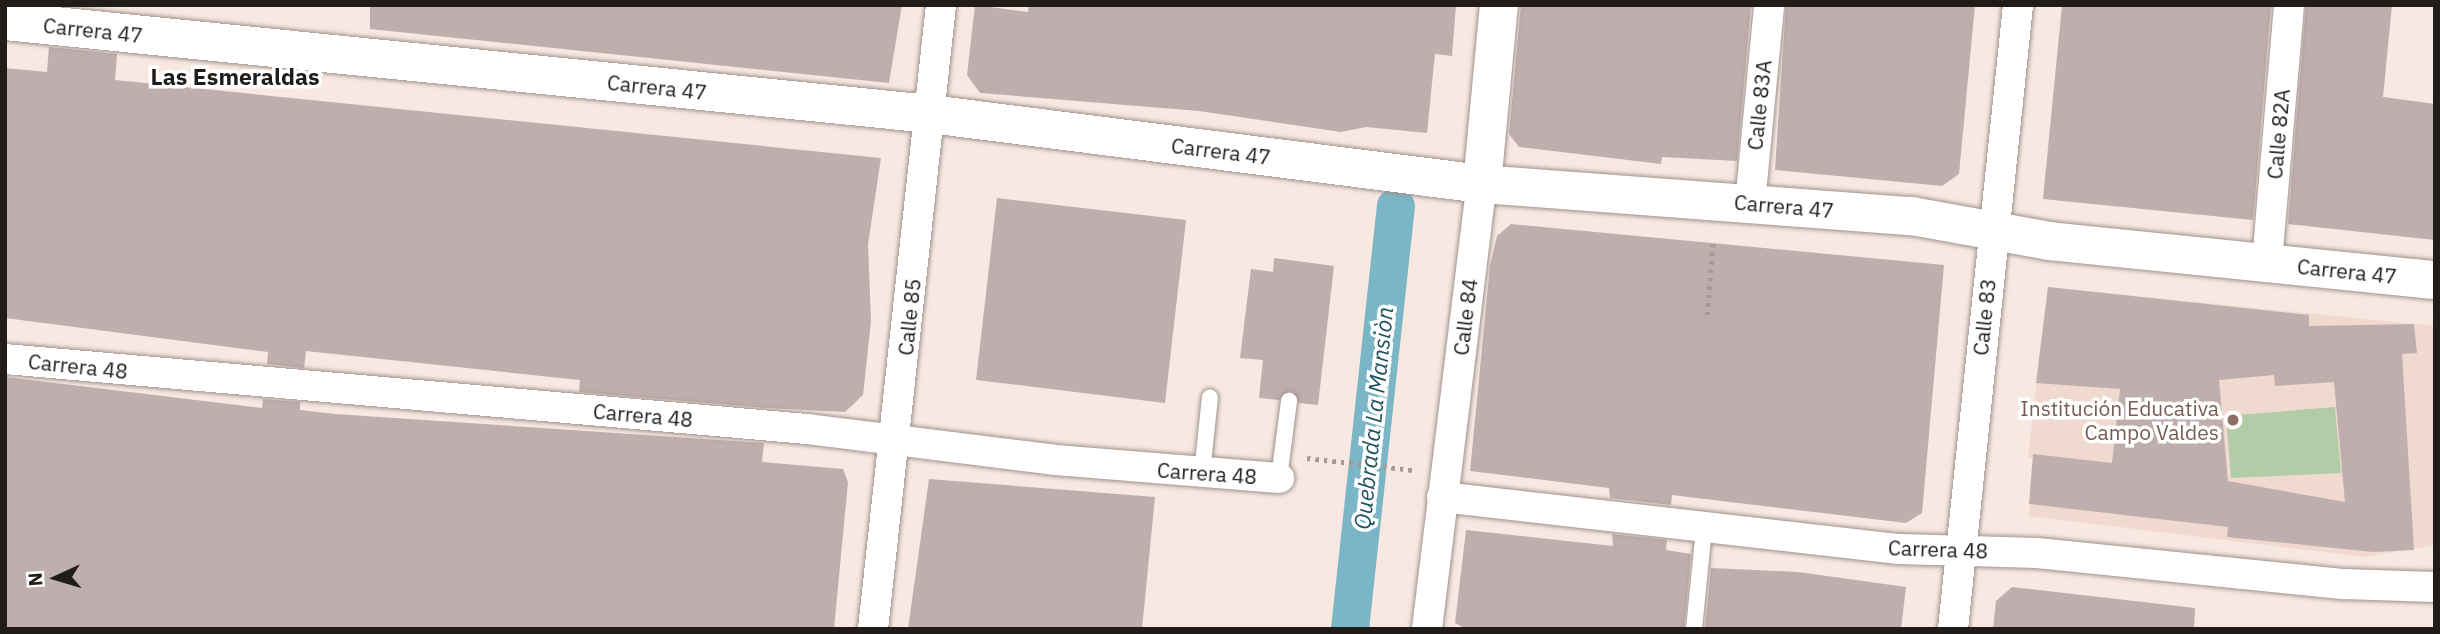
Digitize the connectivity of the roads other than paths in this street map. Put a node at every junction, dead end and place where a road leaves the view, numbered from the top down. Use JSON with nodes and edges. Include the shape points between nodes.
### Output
{"nodes":[{"id":1,"x":940,"y":5,"type":"edge"},
{"id":2,"x":1499,"y":5,"type":"edge"},
{"id":3,"x":1769,"y":5,"type":"edge"},
{"id":4,"x":2018,"y":5,"type":"edge"},
{"id":5,"x":2289,"y":5,"type":"edge"},
{"id":6,"x":5,"y":21,"type":"edge"},
{"id":7,"x":930,"y":114,"type":"junction"},
{"id":8,"x":1482,"y":184,"type":"junction"},
{"id":9,"x":1732,"y":202,"type":"junction"},
{"id":10,"x":1993,"y":228,"type":"junction"},
{"id":11,"x":2267,"y":262,"type":"junction"},
{"id":12,"x":2435,"y":280,"type":"edge"},
{"id":13,"x":5,"y":359,"type":"edge"},
{"id":14,"x":1210,"y":397,"type":"dead end"},
{"id":15,"x":1289,"y":401,"type":"dead end"},
{"id":16,"x":896,"y":442,"type":"junction"},
{"id":17,"x":1202,"y":473,"type":"junction"},
{"id":18,"x":1279,"y":478,"type":"joint"},
{"id":19,"x":1441,"y":497,"type":"junction"},
{"id":20,"x":1704,"y":528,"type":"junction"},
{"id":21,"x":1962,"y":550,"type":"junction"},
{"id":22,"x":2435,"y":587,"type":"edge"},
{"id":23,"x":873,"y":629,"type":"edge"},
{"id":24,"x":1427,"y":629,"type":"edge"},
{"id":25,"x":1693,"y":629,"type":"edge"},
{"id":26,"x":1953,"y":629,"type":"edge"}],
"edges":[{"from":1,"to":7,"type":"street","name":"Calle 85"},
{"from":2,"to":8,"type":"street","name":"Calle 84"},
{"from":3,"to":9,"type":"street","name":"Calle 83A"},
{"from":4,"to":10,"type":"street","name":"Calle 83"},
{"from":5,"to":11,"type":"street","name":"Calle 82A"},
{"from":6,"to":7,"type":"street","name":"Carrera 47"},
{"from":7,"to":8,"type":"street","name":"Carrera 47"},
{"from":7,"to":16,"type":"street","name":"Calle 85"},
{"from":8,"to":9,"type":"street","name":"Carrera 47"},
{"from":8,"to":19,"type":"street","name":"Calle 84"},
{"from":9,"to":10,"type":"street","name":"Carrera 47"},
{"from":10,"to":11,"type":"street","name":"Carrera 47","via":[[2049,241]]},
{"from":10,"to":21,"type":"street","name":"Calle 83"},
{"from":11,"to":12,"type":"street","name":"Carrera 47"},
{"from":13,"to":16,"type":"street","name":"Carrera 48","via":[[807,429]]},
{"from":14,"to":17,"type":"lane"},
{"from":15,"to":18,"type":"lane"},
{"from":16,"to":17,"type":"street","name":"Carrera 48"},
{"from":16,"to":23,"type":"street","name":"Calle 85"},
{"from":17,"to":18,"type":"street","name":"Carrera 48"},
{"from":19,"to":20,"type":"street","name":"Carrera 48"},
{"from":19,"to":24,"type":"street","name":"Calle 84"},
{"from":20,"to":21,"type":"street","name":"Carrera 48"},
{"from":20,"to":25,"type":"lane"},
{"from":21,"to":22,"type":"street","name":"Carrera 48"},
{"from":21,"to":26,"type":"street","name":"Calle 83"}]}
